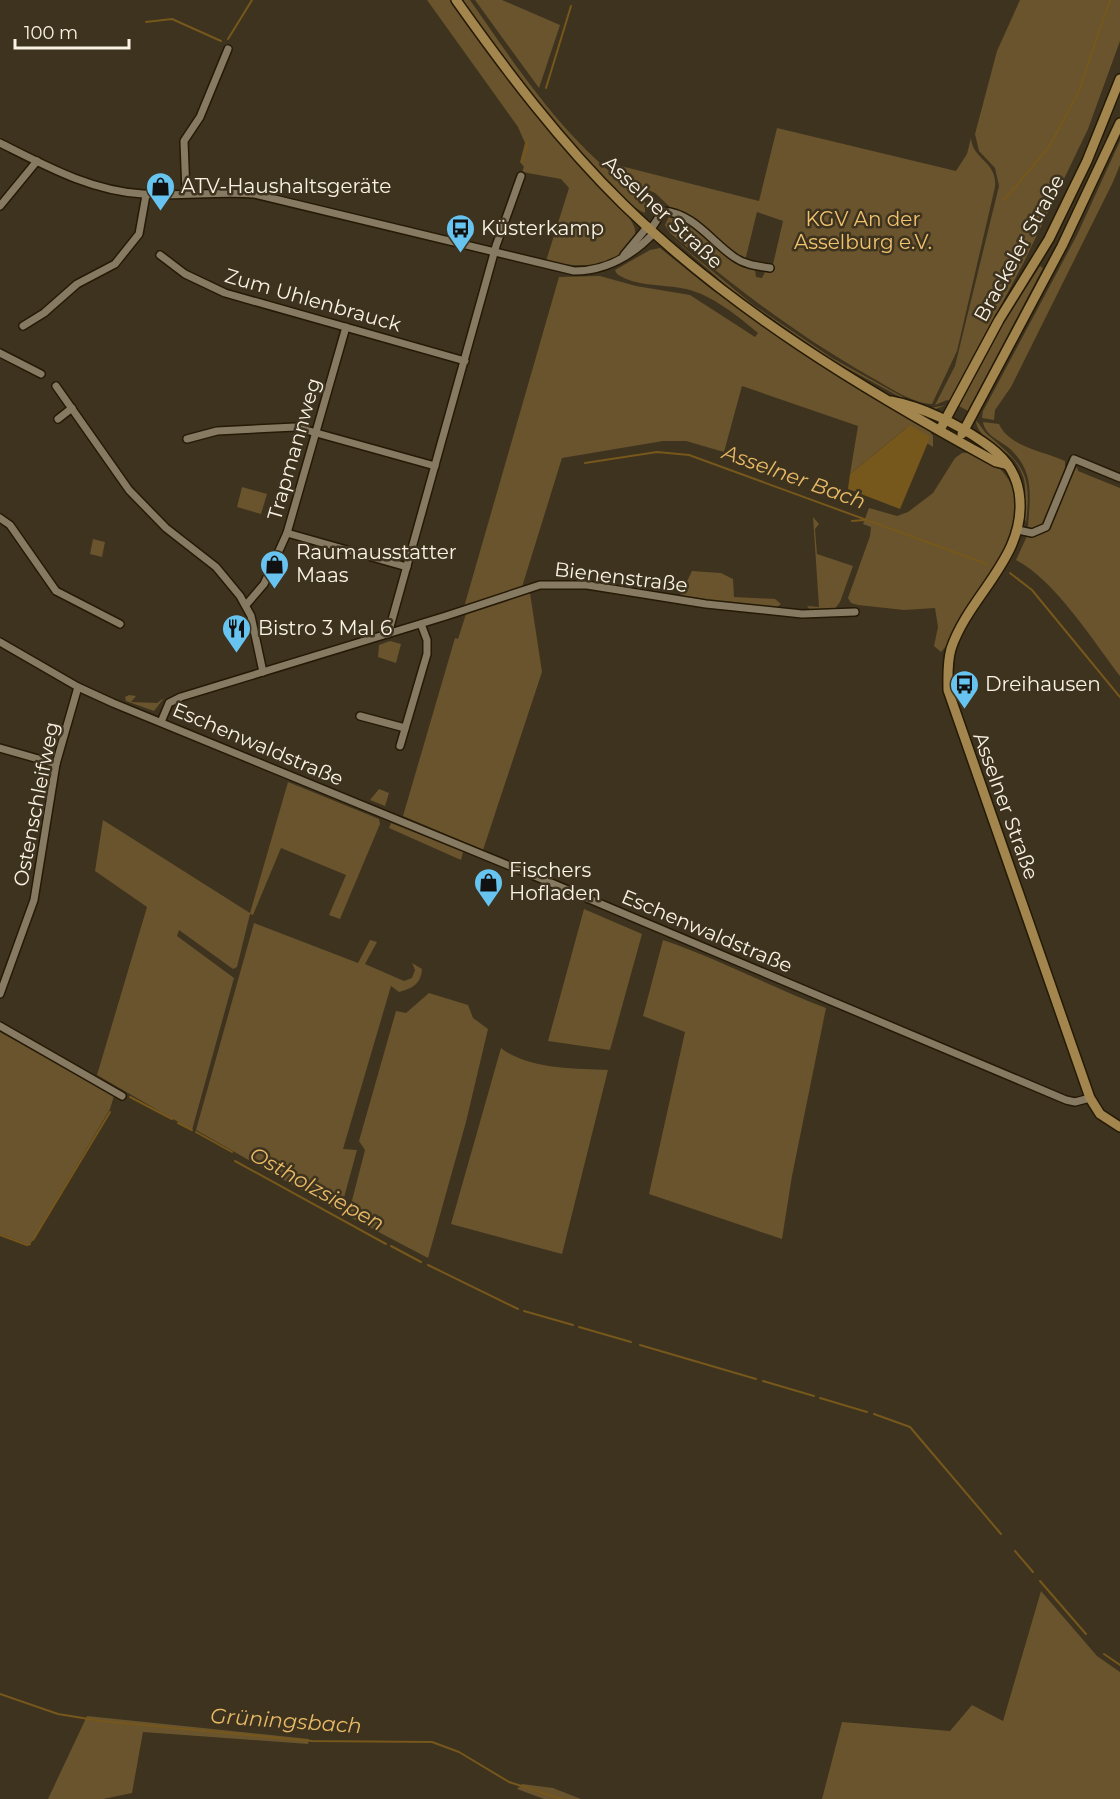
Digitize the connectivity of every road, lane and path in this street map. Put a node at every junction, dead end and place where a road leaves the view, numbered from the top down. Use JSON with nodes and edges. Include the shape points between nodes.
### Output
{"nodes":[{"id":1,"x":456,"y":0,"type":"edge"},
{"id":2,"x":228,"y":49,"type":"dead end"},
{"id":3,"x":1120,"y":79,"type":"edge"},
{"id":4,"x":1120,"y":123,"type":"edge"},
{"id":5,"x":0,"y":143,"type":"edge"},
{"id":6,"x":37,"y":161,"type":"junction"},
{"id":7,"x":521,"y":176,"type":"dead end"},
{"id":8,"x":186,"y":193,"type":"junction"},
{"id":9,"x":146,"y":195,"type":"junction"},
{"id":10,"x":0,"y":206,"type":"edge"},
{"id":11,"x":651,"y":229,"type":"junction"},
{"id":12,"x":495,"y":253,"type":"junction"},
{"id":13,"x":160,"y":255,"type":"dead end"},
{"id":14,"x":770,"y":268,"type":"dead end"},
{"id":15,"x":23,"y":326,"type":"dead end"},
{"id":16,"x":346,"y":327,"type":"junction"},
{"id":17,"x":0,"y":353,"type":"edge"},
{"id":18,"x":465,"y":361,"type":"junction"},
{"id":19,"x":41,"y":374,"type":"dead end"},
{"id":20,"x":56,"y":386,"type":"dead end"},
{"id":21,"x":891,"y":401,"type":"junction"},
{"id":22,"x":72,"y":408,"type":"junction"},
{"id":23,"x":57,"y":419,"type":"dead end"},
{"id":24,"x":945,"y":421,"type":"junction"},
{"id":25,"x":964,"y":430,"type":"junction"},
{"id":26,"x":940,"y":431,"type":"junction"},
{"id":27,"x":315,"y":433,"type":"junction"},
{"id":28,"x":187,"y":439,"type":"dead end"},
{"id":29,"x":959,"y":442,"type":"junction"},
{"id":30,"x":1008,"y":465,"type":"junction"},
{"id":31,"x":435,"y":466,"type":"junction"},
{"id":32,"x":1120,"y":478,"type":"edge"},
{"id":33,"x":0,"y":518,"type":"edge"},
{"id":34,"x":1018,"y":530,"type":"junction"},
{"id":35,"x":287,"y":533,"type":"junction"},
{"id":36,"x":407,"y":567,"type":"junction"},
{"id":37,"x":246,"y":605,"type":"junction"},
{"id":38,"x":855,"y":612,"type":"dead end"},
{"id":39,"x":120,"y":624,"type":"dead end"},
{"id":40,"x":421,"y":624,"type":"junction"},
{"id":41,"x":388,"y":634,"type":"junction"},
{"id":42,"x":0,"y":642,"type":"edge"},
{"id":43,"x":263,"y":672,"type":"junction"},
{"id":44,"x":78,"y":687,"type":"junction"},
{"id":45,"x":360,"y":716,"type":"dead end"},
{"id":46,"x":161,"y":722,"type":"junction"},
{"id":47,"x":405,"y":728,"type":"junction"},
{"id":48,"x":400,"y":746,"type":"dead end"},
{"id":49,"x":0,"y":748,"type":"edge"},
{"id":50,"x":56,"y":764,"type":"junction"},
{"id":51,"x":0,"y":994,"type":"edge"},
{"id":52,"x":0,"y":1026,"type":"edge"},
{"id":53,"x":122,"y":1096,"type":"dead end"},
{"id":54,"x":1090,"y":1098,"type":"junction"},
{"id":55,"x":1120,"y":1127,"type":"edge"}],
"edges":[{"from":1,"to":11,"type":"main road","name":"Asselner Straße","via":[[538,111]]},
{"from":2,"to":8,"type":"street","via":[[200,117],[184,141]]},
{"from":3,"to":24,"type":"main road","name":"Brackeler Straße","via":[[1087,161],[1049,238]]},
{"from":4,"to":25,"type":"main road","name":"Brackeler Straße","via":[[1062,246]]},
{"from":5,"to":6,"type":"street"},
{"from":6,"to":9,"type":"street","via":[[108,190]]},
{"from":6,"to":10,"type":"street"},
{"from":7,"to":12,"type":"street"},
{"from":8,"to":9,"type":"street"},
{"from":8,"to":12,"type":"street","via":[[254,194]]},
{"from":9,"to":15,"type":"street","via":[[139,234],[115,264],[77,284]]},
{"from":11,"to":12,"type":"street","via":[[622,258],[604,268],[574,271]]},
{"from":11,"to":14,"type":"street","via":[[663,211],[678,213],[734,258]]},
{"from":11,"to":21,"type":"main road","name":"Asselner Straße","via":[[756,315]]},
{"from":12,"to":18,"type":"street"},
{"from":13,"to":16,"type":"street","name":"Zum Uhlenbrauck","via":[[185,274],[225,293]]},
{"from":16,"to":18,"type":"street","name":"Zum Uhlenbrauck"},
{"from":16,"to":27,"type":"street","name":"Trapmannweg"},
{"from":17,"to":19,"type":"street"},
{"from":18,"to":31,"type":"street"},
{"from":20,"to":22,"type":"street"},
{"from":21,"to":24,"type":"main road","name":"Asselner Straße"},
{"from":21,"to":26,"type":"main road","name":"Asselner Straße"},
{"from":22,"to":23,"type":"street"},
{"from":22,"to":37,"type":"street","via":[[129,490],[155,518],[216,567]]},
{"from":24,"to":25,"type":"main road","name":"Asselner Straße"},
{"from":24,"to":26,"type":"main road","name":"Brackeler Straße"},
{"from":25,"to":29,"type":"main road","name":"Brackeler Straße"},
{"from":25,"to":30,"type":"main road","name":"Asselner Straße","via":[[992,448]]},
{"from":26,"to":29,"type":"main road","name":"Asselner Straße"},
{"from":27,"to":28,"type":"street","via":[[295,427],[217,431]]},
{"from":27,"to":31,"type":"street"},
{"from":27,"to":35,"type":"street","name":"Trapmannweg"},
{"from":29,"to":30,"type":"main road","name":"Asselner Straße"},
{"from":30,"to":34,"type":"main road","name":"Asselner Straße","via":[[1019,491]]},
{"from":31,"to":36,"type":"street"},
{"from":32,"to":34,"type":"street","via":[[1074,459],[1046,527],[1032,533]]},
{"from":33,"to":39,"type":"street","via":[[10,525],[56,591]]},
{"from":34,"to":54,"type":"main road","name":"Asselner Straße","via":[[1009,552],[955,640],[949,661],[948,690]]},
{"from":35,"to":36,"type":"street"},
{"from":35,"to":37,"type":"street","name":"Trapmannweg","via":[[264,584]]},
{"from":36,"to":41,"type":"street"},
{"from":37,"to":43,"type":"street"},
{"from":38,"to":40,"type":"street","name":"Bienenstraße","via":[[802,614],[587,585],[548,584]]},
{"from":40,"to":41,"type":"street","name":"Bienenstraße"},
{"from":40,"to":47,"type":"street","via":[[427,654]]},
{"from":41,"to":43,"type":"street","name":"Bienenstraße"},
{"from":42,"to":44,"type":"street","name":"Eschenwaldstraße"},
{"from":43,"to":46,"type":"street","name":"Bienenstraße","via":[[174,700]]},
{"from":44,"to":46,"type":"street","name":"Eschenwaldstraße"},
{"from":44,"to":50,"type":"street","name":"Ostenschleifweg"},
{"from":45,"to":47,"type":"street"},
{"from":46,"to":54,"type":"street","name":"Eschenwaldstraße","via":[[1075,1102]]},
{"from":47,"to":48,"type":"street"},
{"from":49,"to":50,"type":"street"},
{"from":50,"to":51,"type":"street","name":"Ostenschleifweg","via":[[34,900]]},
{"from":52,"to":53,"type":"street"},
{"from":54,"to":55,"type":"main road","via":[[1100,1114]]}]}
